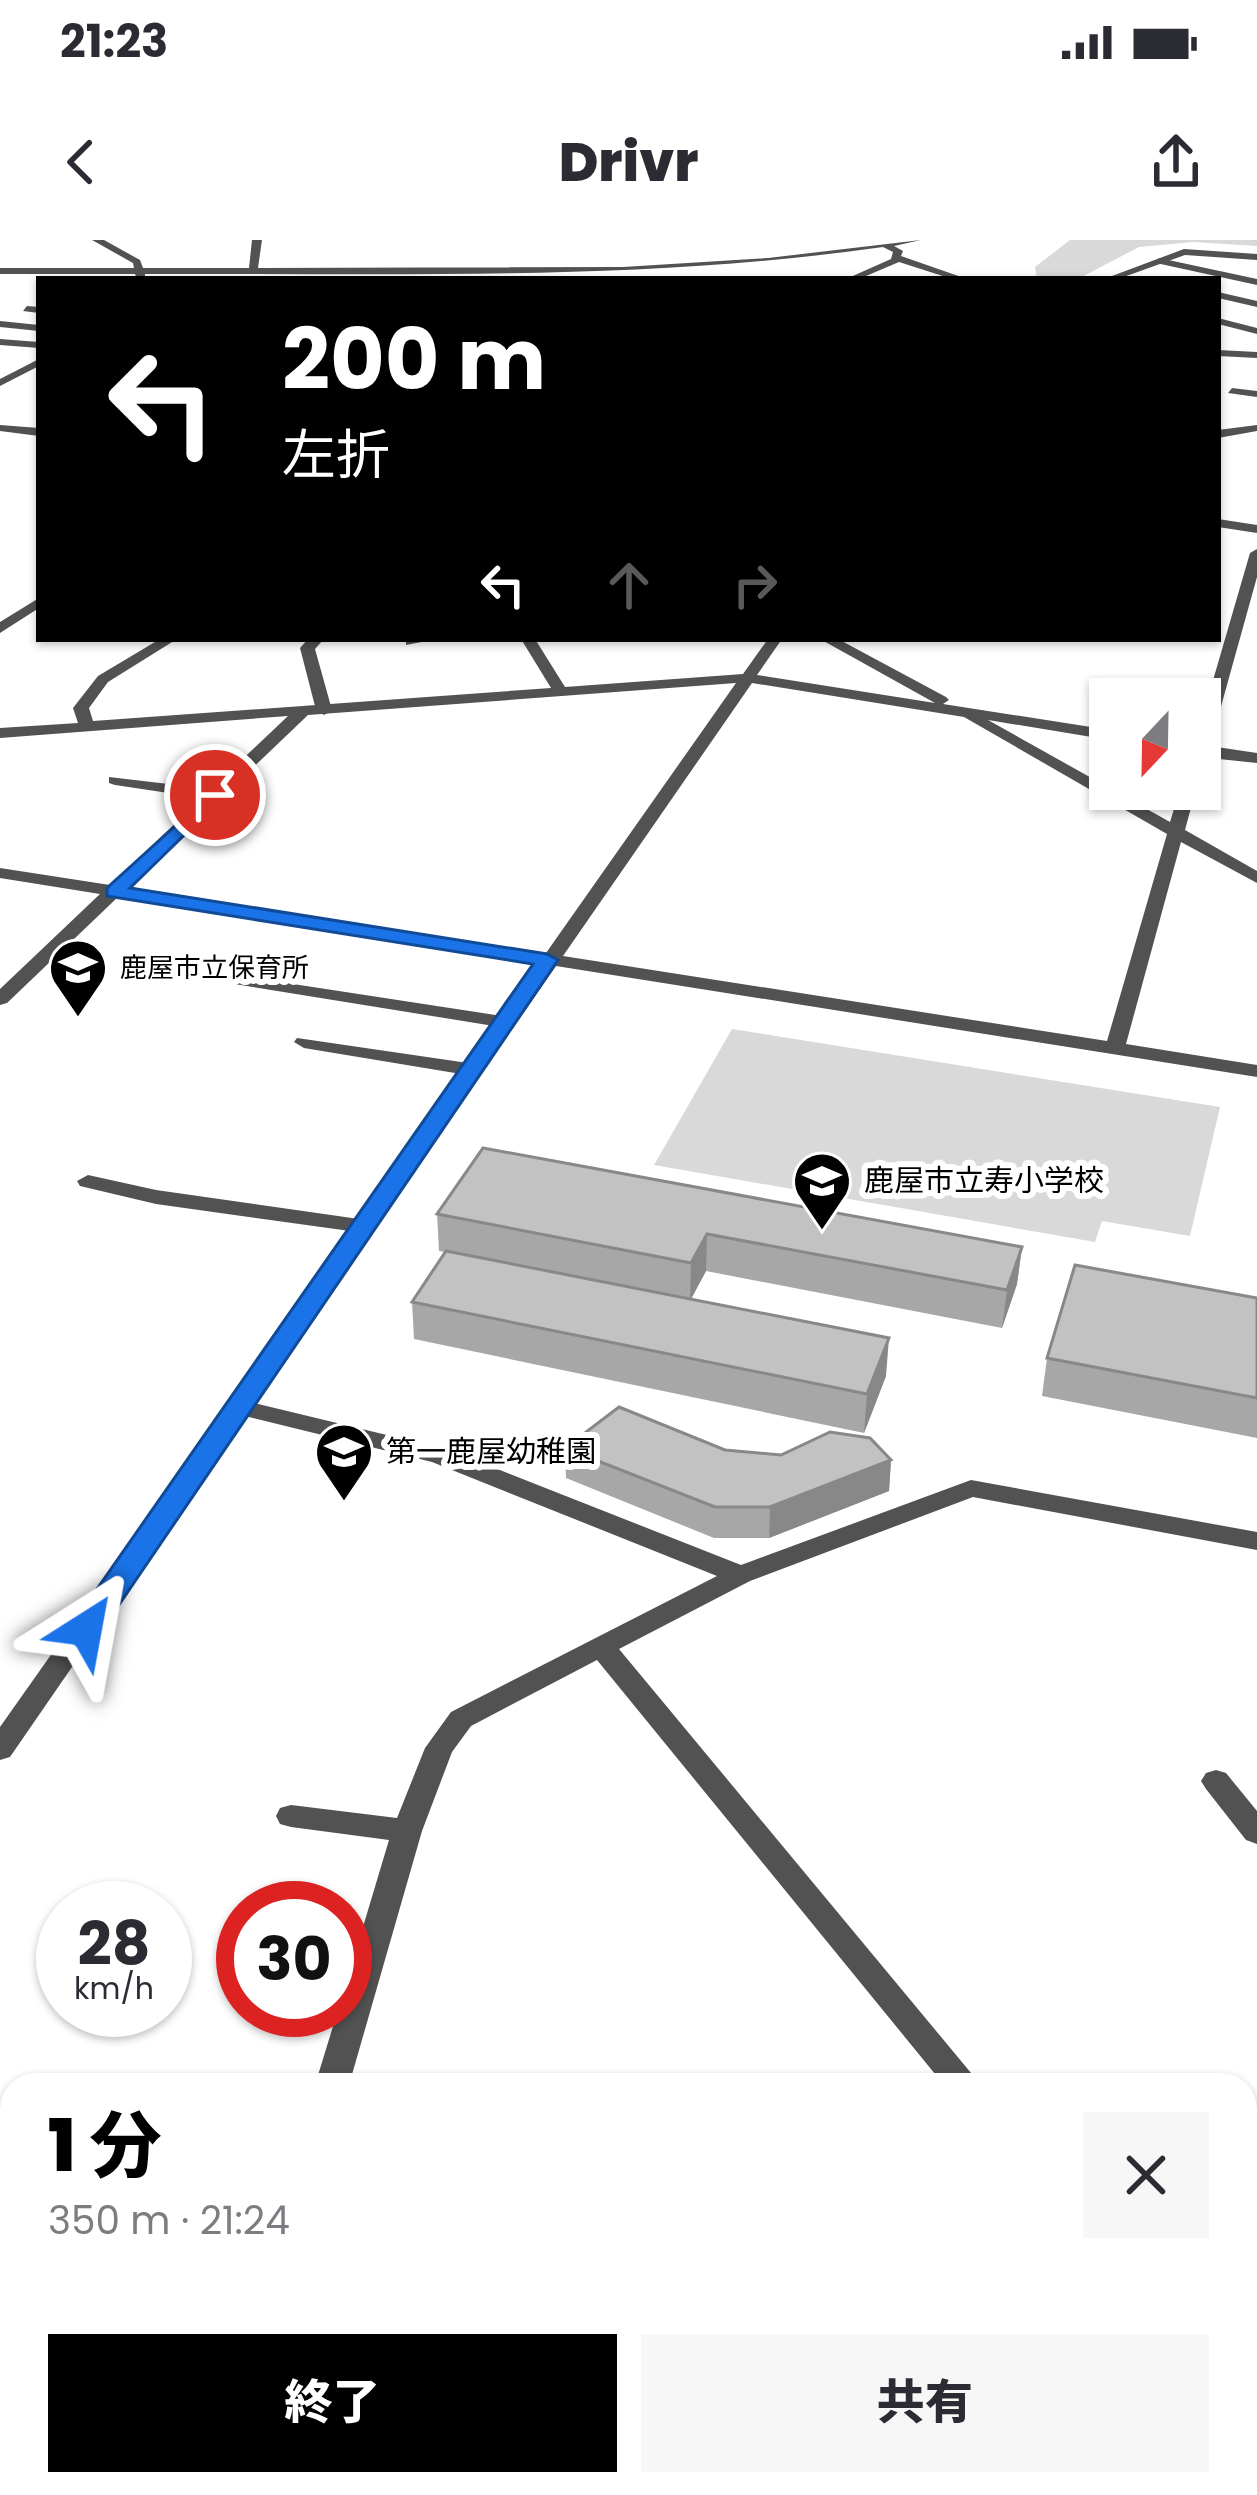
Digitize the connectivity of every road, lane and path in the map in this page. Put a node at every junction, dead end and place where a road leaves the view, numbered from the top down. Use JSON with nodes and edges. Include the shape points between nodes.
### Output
{"nodes":[{"id":1,"x":98,"y":240,"type":"edge"},
{"id":2,"x":257,"y":240,"type":"edge"},
{"id":3,"x":916,"y":240,"type":"edge"},
{"id":4,"x":885,"y":245,"type":"junction"},
{"id":5,"x":1257,"y":257,"type":"edge"},
{"id":6,"x":898,"y":258,"type":"junction"},
{"id":7,"x":1159,"y":261,"type":"junction"},
{"id":8,"x":0,"y":272,"type":"edge"},
{"id":9,"x":373,"y":272,"type":"junction"},
{"id":10,"x":257,"y":273,"type":"junction"},
{"id":11,"x":501,"y":275,"type":"edge"},
{"id":12,"x":142,"y":276,"type":"edge"},
{"id":13,"x":366,"y":276,"type":"edge"},
{"id":14,"x":857,"y":276,"type":"edge"},
{"id":15,"x":953,"y":276,"type":"edge"},
{"id":16,"x":1118,"y":276,"type":"edge"},
{"id":17,"x":1257,"y":282,"type":"edge"},
{"id":18,"x":1221,"y":296,"type":"edge"},
{"id":19,"x":1257,"y":304,"type":"edge"},
{"id":20,"x":1221,"y":322,"type":"edge"},
{"id":21,"x":0,"y":324,"type":"edge"},
{"id":22,"x":36,"y":328,"type":"edge"},
{"id":23,"x":1257,"y":331,"type":"edge"},
{"id":24,"x":0,"y":342,"type":"edge"},
{"id":25,"x":36,"y":345,"type":"edge"},
{"id":26,"x":1257,"y":355,"type":"edge"},
{"id":27,"x":1221,"y":356,"type":"edge"},
{"id":28,"x":20,"y":360,"type":"dead end"},
{"id":29,"x":36,"y":362,"type":"edge"},
{"id":30,"x":36,"y":364,"type":"edge"},
{"id":31,"x":0,"y":383,"type":"edge"},
{"id":32,"x":1232,"y":392,"type":"dead end"},
{"id":33,"x":1257,"y":394,"type":"edge"},
{"id":34,"x":0,"y":428,"type":"edge"},
{"id":35,"x":1257,"y":428,"type":"edge"},
{"id":36,"x":36,"y":432,"type":"edge"},
{"id":37,"x":1221,"y":434,"type":"edge"},
{"id":38,"x":17,"y":441,"type":"dead end"},
{"id":39,"x":1221,"y":524,"type":"edge"},
{"id":40,"x":1257,"y":530,"type":"edge"},
{"id":41,"x":1257,"y":553,"type":"edge"},
{"id":42,"x":32,"y":607,"type":"edge"},
{"id":43,"x":0,"y":608,"type":"edge"},
{"id":44,"x":0,"y":629,"type":"edge"},
{"id":45,"x":165,"y":642,"type":"edge"},
{"id":46,"x":313,"y":642,"type":"edge"},
{"id":47,"x":530,"y":642,"type":"edge"},
{"id":48,"x":773,"y":642,"type":"edge"},
{"id":49,"x":832,"y":642,"type":"edge"},
{"id":50,"x":749,"y":678,"type":"junction"},
{"id":51,"x":1221,"y":678,"type":"edge"},
{"id":52,"x":561,"y":692,"type":"junction"},
{"id":53,"x":324,"y":710,"type":"junction"},
{"id":54,"x":959,"y":710,"type":"junction"},
{"id":55,"x":302,"y":711,"type":"junction"},
{"id":56,"x":87,"y":727,"type":"junction"},
{"id":57,"x":1089,"y":732,"type":"edge"},
{"id":58,"x":0,"y":733,"type":"edge"},
{"id":59,"x":1221,"y":753,"type":"edge"},
{"id":60,"x":1257,"y":758,"type":"edge"},
{"id":61,"x":116,"y":779,"type":"dead end"},
{"id":62,"x":215,"y":795,"type":"junction"},
{"id":63,"x":1181,"y":810,"type":"edge"},
{"id":64,"x":1174,"y":833,"type":"junction"},
{"id":65,"x":0,"y":873,"type":"edge"},
{"id":66,"x":1257,"y":878,"type":"edge"},
{"id":67,"x":115,"y":892,"type":"junction"},
{"id":68,"x":547,"y":960,"type":"junction"},
{"id":69,"x":229,"y":977,"type":"dead end"},
{"id":70,"x":0,"y":999,"type":"edge"},
{"id":71,"x":504,"y":1022,"type":"junction"},
{"id":72,"x":304,"y":1042,"type":"dead end"},
{"id":73,"x":1115,"y":1048,"type":"junction"},
{"id":74,"x":471,"y":1070,"type":"junction"},
{"id":75,"x":1257,"y":1071,"type":"edge"},
{"id":76,"x":88,"y":1181,"type":"dead end"},
{"id":77,"x":364,"y":1226,"type":"junction"},
{"id":78,"x":238,"y":1407,"type":"junction"},
{"id":79,"x":1257,"y":1541,"type":"edge"},
{"id":80,"x":741,"y":1576,"type":"junction"},
{"id":81,"x":601,"y":1646,"type":"junction"},
{"id":82,"x":0,"y":1749,"type":"edge"},
{"id":83,"x":1216,"y":1781,"type":"dead end"},
{"id":84,"x":291,"y":1816,"type":"dead end"},
{"id":85,"x":407,"y":1831,"type":"junction"},
{"id":86,"x":1257,"y":1832,"type":"edge"},
{"id":87,"x":336,"y":2073,"type":"edge"},
{"id":88,"x":954,"y":2073,"type":"edge"}],
"edges":[{"from":1,"to":12,"type":"street","via":[[137,262]]},
{"from":2,"to":10,"type":"street"},
{"from":3,"to":4,"type":"street"},
{"from":4,"to":6,"type":"street"},
{"from":4,"to":11,"type":"street","via":[[700,268]]},
{"from":5,"to":7,"type":"street","via":[[1196,251]]},
{"from":6,"to":14,"type":"street"},
{"from":6,"to":15,"type":"street"},
{"from":7,"to":16,"type":"street"},
{"from":7,"to":17,"type":"street"},
{"from":8,"to":12,"type":"street"},
{"from":9,"to":10,"type":"street"},
{"from":9,"to":11,"type":"street"},
{"from":9,"to":13,"type":"street"},
{"from":10,"to":12,"type":"street"},
{"from":18,"to":19,"type":"street"},
{"from":20,"to":23,"type":"street"},
{"from":21,"to":22,"type":"street"},
{"from":24,"to":25,"type":"street"},
{"from":26,"to":27,"type":"street"},
{"from":28,"to":29,"type":"street"},
{"from":30,"to":31,"type":"street"},
{"from":32,"to":33,"type":"street"},
{"from":34,"to":36,"type":"street"},
{"from":35,"to":37,"type":"street"},
{"from":36,"to":38,"type":"street"},
{"from":39,"to":40,"type":"street"},
{"from":41,"to":51,"type":"street"},
{"from":42,"to":43,"type":"street"},
{"from":42,"to":44,"type":"street"},
{"from":45,"to":56,"type":"street","via":[[103,679],[81,708]]},
{"from":46,"to":53,"type":"street","via":[[307,647]]},
{"from":47,"to":52,"type":"street"},
{"from":48,"to":50,"type":"street"},
{"from":49,"to":54,"type":"street"},
{"from":50,"to":52,"type":"street"},
{"from":50,"to":54,"type":"street"},
{"from":50,"to":68,"type":"street"},
{"from":52,"to":53,"type":"street"},
{"from":53,"to":55,"type":"street"},
{"from":54,"to":57,"type":"street"},
{"from":54,"to":64,"type":"street"},
{"from":55,"to":56,"type":"street"},
{"from":55,"to":62,"type":"street"},
{"from":56,"to":58,"type":"street"},
{"from":59,"to":60,"type":"street"},
{"from":61,"to":62,"type":"street"},
{"from":62,"to":67,"type":"street"},
{"from":63,"to":64,"type":"street"},
{"from":64,"to":66,"type":"street"},
{"from":64,"to":73,"type":"street"},
{"from":65,"to":67,"type":"street"},
{"from":67,"to":68,"type":"street"},
{"from":67,"to":70,"type":"street"},
{"from":68,"to":71,"type":"street"},
{"from":68,"to":73,"type":"street"},
{"from":69,"to":71,"type":"street"},
{"from":71,"to":74,"type":"street"},
{"from":72,"to":74,"type":"street"},
{"from":73,"to":75,"type":"street"},
{"from":74,"to":77,"type":"street"},
{"from":76,"to":77,"type":"street"},
{"from":77,"to":78,"type":"street"},
{"from":78,"to":80,"type":"street","via":[[440,1456]]},
{"from":78,"to":82,"type":"street"},
{"from":79,"to":80,"type":"street","via":[[971,1488]]},
{"from":80,"to":81,"type":"street"},
{"from":81,"to":85,"type":"street","via":[[461,1719],[439,1748]]},
{"from":81,"to":88,"type":"street"},
{"from":83,"to":86,"type":"street"},
{"from":84,"to":85,"type":"street"},
{"from":85,"to":87,"type":"street"}]}
